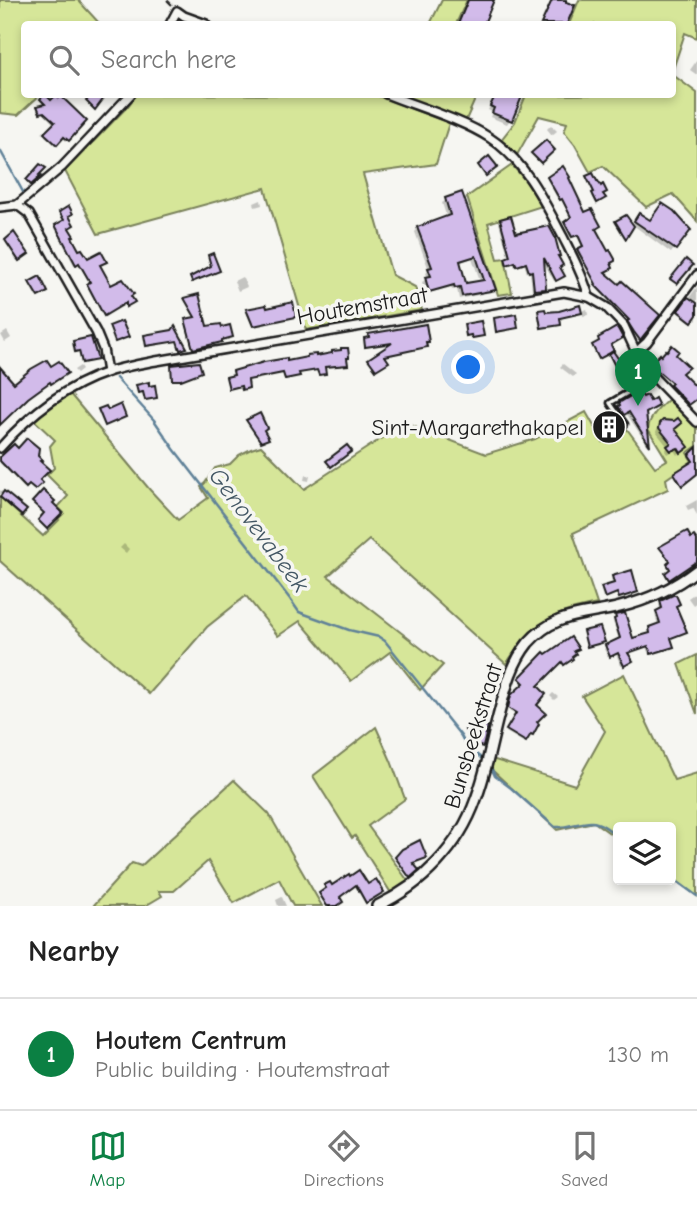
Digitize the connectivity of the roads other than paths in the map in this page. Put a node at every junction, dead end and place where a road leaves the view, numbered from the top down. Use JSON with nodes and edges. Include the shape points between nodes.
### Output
{"nodes":[{"id":1,"x":172,"y":21,"type":"edge"},
{"id":2,"x":198,"y":21,"type":"edge"},
{"id":3,"x":127,"y":98,"type":"edge"},
{"id":4,"x":396,"y":98,"type":"edge"},
{"id":5,"x":16,"y":205,"type":"junction"},
{"id":6,"x":0,"y":207,"type":"edge"},
{"id":7,"x":697,"y":275,"type":"edge"},
{"id":8,"x":589,"y":297,"type":"junction"},
{"id":9,"x":636,"y":352,"type":"junction"},
{"id":10,"x":107,"y":372,"type":"junction"},
{"id":11,"x":654,"y":377,"type":"junction"},
{"id":12,"x":697,"y":422,"type":"edge"},
{"id":13,"x":625,"y":424,"type":"dead end"},
{"id":14,"x":0,"y":448,"type":"edge"},
{"id":15,"x":697,"y":570,"type":"edge"},
{"id":16,"x":377,"y":906,"type":"edge"}],
"edges":[{"from":1,"to":2,"type":"street","via":[[177,11]]},
{"from":3,"to":5,"type":"street","via":[[62,167]]},
{"from":4,"to":8,"type":"street","via":[[465,125],[506,150],[542,198]]},
{"from":5,"to":6,"type":"street"},
{"from":5,"to":10,"type":"street","via":[[29,214],[83,306],[103,349]]},
{"from":7,"to":9,"type":"street"},
{"from":8,"to":9,"type":"street","name":"Houtemstraat","via":[[614,314]]},
{"from":8,"to":10,"type":"street","name":"Houtemstraat","via":[[549,293]]},
{"from":9,"to":11,"type":"street","name":"Houtemstraat"},
{"from":10,"to":14,"type":"street","name":"Houtemstraat","via":[[55,398]]},
{"from":11,"to":12,"type":"street","name":"Houtemstraat"},
{"from":11,"to":13,"type":"lane","via":[[610,403]]},
{"from":15,"to":16,"type":"street","name":"Bunsbeekstraat","via":[[658,594],[563,618],[529,642],[508,679],[476,801],[465,825],[422,877]]}]}
